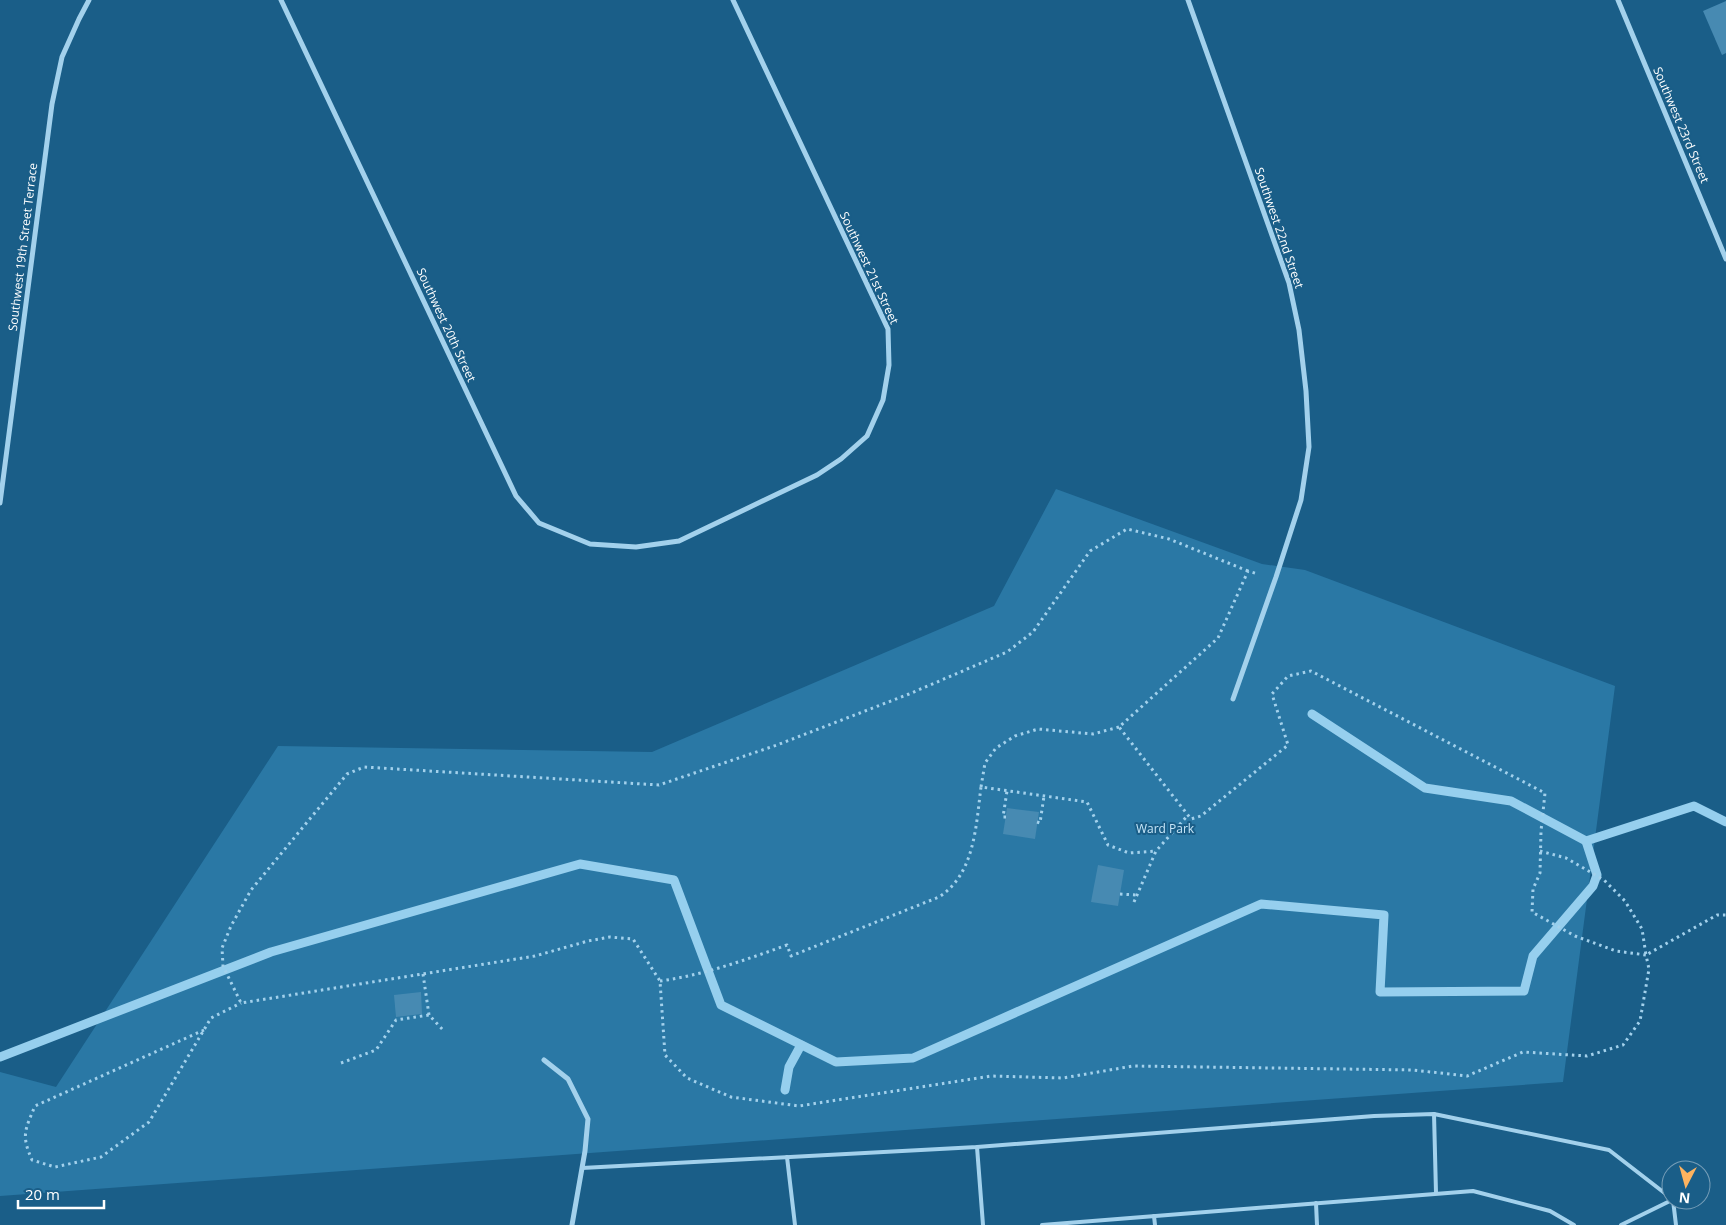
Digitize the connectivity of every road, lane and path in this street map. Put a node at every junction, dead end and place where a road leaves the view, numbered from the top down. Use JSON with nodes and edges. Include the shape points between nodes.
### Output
{"nodes":[{"id":1,"x":90,"y":0,"type":"edge"},
{"id":2,"x":280,"y":0,"type":"edge"},
{"id":3,"x":733,"y":0,"type":"edge"},
{"id":4,"x":1188,"y":0,"type":"edge"},
{"id":5,"x":1618,"y":0,"type":"edge"},
{"id":6,"x":1726,"y":258,"type":"edge"},
{"id":7,"x":0,"y":503,"type":"edge"},
{"id":8,"x":680,"y":541,"type":"joint"},
{"id":9,"x":1248,"y":572,"type":"junction"},
{"id":10,"x":1276,"y":577,"type":"junction"},
{"id":11,"x":1233,"y":699,"type":"dead end"},
{"id":12,"x":1119,"y":727,"type":"junction"},
{"id":13,"x":981,"y":787,"type":"junction"},
{"id":14,"x":1007,"y":791,"type":"junction"},
{"id":15,"x":1044,"y":796,"type":"junction"},
{"id":16,"x":1188,"y":815,"type":"junction"},
{"id":17,"x":1006,"y":818,"type":"dead end"},
{"id":18,"x":1037,"y":822,"type":"dead end"},
{"id":19,"x":1156,"y":851,"type":"junction"},
{"id":20,"x":1540,"y":851,"type":"junction"},
{"id":21,"x":1120,"y":894,"type":"dead end"},
{"id":22,"x":1137,"y":895,"type":"junction"},
{"id":23,"x":1134,"y":902,"type":"dead end"},
{"id":24,"x":1726,"y":915,"type":"edge"},
{"id":25,"x":1646,"y":955,"type":"junction"},
{"id":26,"x":423,"y":974,"type":"junction"},
{"id":27,"x":660,"y":981,"type":"junction"},
{"id":28,"x":241,"y":1003,"type":"junction"},
{"id":29,"x":429,"y":1015,"type":"junction"},
{"id":30,"x":204,"y":1030,"type":"junction"},
{"id":31,"x":443,"y":1030,"type":"dead end"},
{"id":32,"x":544,"y":1060,"type":"dead end"},
{"id":33,"x":340,"y":1063,"type":"dead end"},
{"id":34,"x":1434,"y":1114,"type":"junction"},
{"id":35,"x":977,"y":1147,"type":"junction"},
{"id":36,"x":787,"y":1157,"type":"junction"},
{"id":37,"x":582,"y":1168,"type":"junction"},
{"id":38,"x":1661,"y":1190,"type":"edge"},
{"id":39,"x":1436,"y":1193,"type":"junction"},
{"id":40,"x":1316,"y":1203,"type":"junction"},
{"id":41,"x":1661,"y":1205,"type":"edge"},
{"id":42,"x":1674,"y":1210,"type":"edge"},
{"id":43,"x":1154,"y":1216,"type":"junction"},
{"id":44,"x":572,"y":1225,"type":"edge"},
{"id":45,"x":795,"y":1225,"type":"edge"},
{"id":46,"x":983,"y":1225,"type":"edge"},
{"id":47,"x":1042,"y":1225,"type":"edge"},
{"id":48,"x":1155,"y":1225,"type":"edge"},
{"id":49,"x":1317,"y":1225,"type":"edge"},
{"id":50,"x":1574,"y":1225,"type":"edge"},
{"id":51,"x":1621,"y":1225,"type":"edge"},
{"id":52,"x":1676,"y":1225,"type":"edge"}],
"edges":[{"from":1,"to":7,"type":"street","name":"Southwest 19th Street Terrace","via":[[62,57],[52,104]]},
{"from":2,"to":8,"type":"street","name":"Southwest 20th Street","via":[[516,496],[539,524],[590,544],[636,547]]},
{"from":3,"to":8,"type":"street","name":"Southwest 21st Street","via":[[888,329],[890,365],[883,400],[866,436],[841,459],[784,491]]},
{"from":4,"to":10,"type":"street","name":"Southwest 22nd Street","via":[[1289,283],[1299,330],[1309,447],[1301,500]]},
{"from":5,"to":6,"type":"street","name":"Southwest 23rd Street"},
{"from":9,"to":10,"type":"path"},
{"from":9,"to":12,"type":"path","via":[[1218,638]]},
{"from":9,"to":28,"type":"path","via":[[1169,539],[1126,529],[1090,550],[1033,632],[1007,652],[900,698],[659,785],[364,767],[347,774],[251,890],[231,926],[222,948],[223,966]]},
{"from":10,"to":11,"type":"street","name":"Southwest 22nd Street"},
{"from":12,"to":13,"type":"path","via":[[1093,734],[1038,729],[1015,736],[996,748],[984,763]]},
{"from":12,"to":16,"type":"path"},
{"from":13,"to":14,"type":"path"},
{"from":13,"to":27,"type":"path","via":[[972,851],[950,890],[939,897],[791,956],[787,945],[725,967]]},
{"from":14,"to":15,"type":"path"},
{"from":14,"to":17,"type":"path","via":[[1003,817]]},
{"from":15,"to":18,"type":"path","via":[[1040,822]]},
{"from":15,"to":19,"type":"path","via":[[1087,802],[1108,845],[1129,853]]},
{"from":16,"to":19,"type":"path"},
{"from":16,"to":20,"type":"path","via":[[1191,819],[1201,816],[1288,745],[1272,694],[1288,676],[1311,671],[1545,793]]},
{"from":19,"to":22,"type":"path"},
{"from":20,"to":25,"type":"path","via":[[1566,858],[1604,880],[1625,901],[1642,929]]},
{"from":20,"to":25,"type":"path","via":[[1540,873],[1533,889],[1532,912],[1573,934],[1616,951]]},
{"from":21,"to":22,"type":"path"},
{"from":22,"to":23,"type":"path"},
{"from":24,"to":25,"type":"path","via":[[1716,915]]},
{"from":25,"to":27,"type":"path","via":[[1649,970],[1640,1021],[1624,1045],[1586,1056],[1523,1052],[1467,1076],[1413,1070],[1133,1066],[1063,1078],[991,1076],[799,1106],[730,1097],[687,1078],[665,1055]]},
{"from":26,"to":27,"type":"path","via":[[535,956],[610,937],[634,939]]},
{"from":26,"to":28,"type":"path"},
{"from":26,"to":29,"type":"path"},
{"from":28,"to":30,"type":"path","via":[[211,1018]]},
{"from":29,"to":31,"type":"path"},
{"from":29,"to":33,"type":"path","via":[[396,1020],[376,1050]]},
{"from":30,"to":30,"type":"path","via":[[149,1122],[101,1157],[55,1167],[32,1160],[25,1144],[26,1128],[35,1106]]},
{"from":32,"to":37,"type":"street","via":[[568,1079],[588,1119]]},
{"from":34,"to":35,"type":"lane"},
{"from":34,"to":38,"type":"lane","via":[[1609,1150]]},
{"from":34,"to":39,"type":"lane"},
{"from":35,"to":36,"type":"lane"},
{"from":35,"to":46,"type":"lane"},
{"from":36,"to":37,"type":"lane"},
{"from":36,"to":45,"type":"lane"},
{"from":37,"to":44,"type":"street"},
{"from":39,"to":40,"type":"lane"},
{"from":39,"to":50,"type":"lane","via":[[1473,1191],[1550,1211]]},
{"from":40,"to":43,"type":"lane"},
{"from":40,"to":49,"type":"lane"},
{"from":41,"to":51,"type":"lane"},
{"from":42,"to":52,"type":"lane"},
{"from":43,"to":47,"type":"lane"},
{"from":43,"to":48,"type":"lane"}]}
